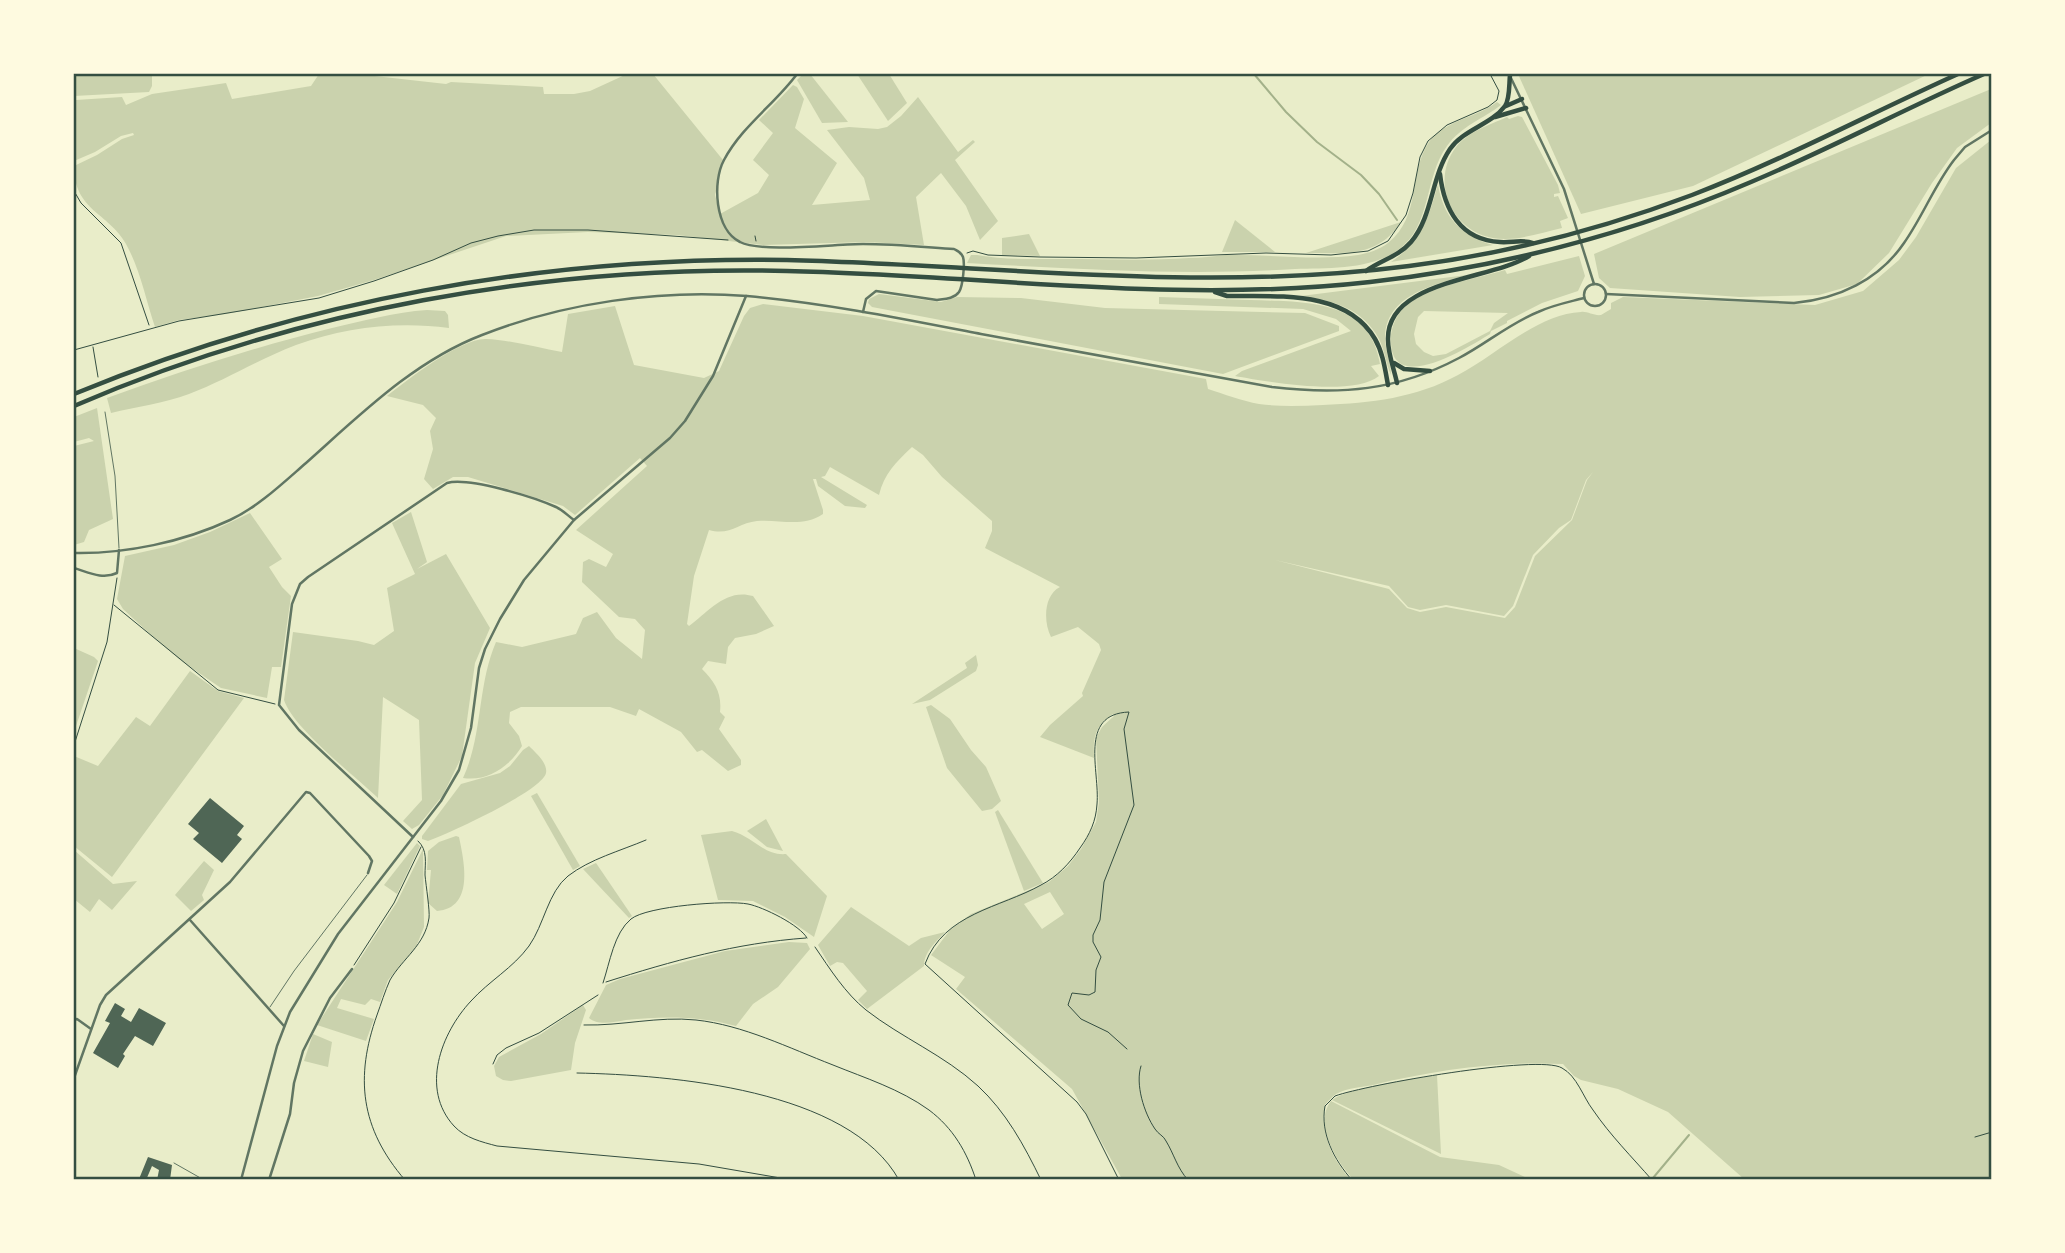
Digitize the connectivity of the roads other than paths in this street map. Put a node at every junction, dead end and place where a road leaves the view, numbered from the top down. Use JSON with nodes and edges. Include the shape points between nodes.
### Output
{"nodes":[{"id":1,"x":797,"y":74,"type":"edge"},
{"id":2,"x":1509,"y":74,"type":"edge"},
{"id":3,"x":1958,"y":74,"type":"edge"},
{"id":4,"x":1984,"y":74,"type":"edge"},
{"id":5,"x":1521,"y":99,"type":"junction"},
{"id":6,"x":1505,"y":106,"type":"junction"},
{"id":7,"x":1526,"y":108,"type":"junction"},
{"id":8,"x":1494,"y":117,"type":"junction"},
{"id":9,"x":1992,"y":130,"type":"edge"},
{"id":10,"x":1440,"y":173,"type":"junction"},
{"id":11,"x":1534,"y":243,"type":"junction"},
{"id":12,"x":1532,"y":254,"type":"junction"},
{"id":13,"x":1365,"y":272,"type":"junction"},
{"id":14,"x":1594,"y":284,"type":"junction"},
{"id":15,"x":1210,"y":290,"type":"junction"},
{"id":16,"x":1606,"y":294,"type":"junction"},
{"id":17,"x":746,"y":296,"type":"junction"},
{"id":18,"x":1584,"y":298,"type":"junction"},
{"id":19,"x":863,"y":312,"type":"junction"},
{"id":20,"x":1392,"y":361,"type":"junction"},
{"id":21,"x":1430,"y":371,"type":"junction"},
{"id":22,"x":1397,"y":383,"type":"junction"},
{"id":23,"x":1388,"y":385,"type":"junction"},
{"id":24,"x":74,"y":394,"type":"edge"},
{"id":25,"x":74,"y":406,"type":"edge"},
{"id":26,"x":104,"y":412,"type":"dead end"},
{"id":27,"x":575,"y":520,"type":"junction"},
{"id":28,"x":119,"y":550,"type":"junction"},
{"id":29,"x":74,"y":553,"type":"edge"},
{"id":30,"x":74,"y":568,"type":"edge"},
{"id":31,"x":413,"y":837,"type":"junction"},
{"id":32,"x":368,"y":873,"type":"joint"},
{"id":33,"x":190,"y":920,"type":"junction"},
{"id":34,"x":352,"y":968,"type":"road end"},
{"id":35,"x":268,"y":1010,"type":"junction"},
{"id":36,"x":74,"y":1020,"type":"edge"},
{"id":37,"x":284,"y":1026,"type":"junction"},
{"id":38,"x":91,"y":1029,"type":"junction"},
{"id":39,"x":74,"y":1078,"type":"edge"},
{"id":40,"x":174,"y":1163,"type":"dead end"},
{"id":41,"x":204,"y":1180,"type":"edge"},
{"id":42,"x":240,"y":1180,"type":"edge"},
{"id":43,"x":269,"y":1180,"type":"edge"}],
"edges":[{"from":1,"to":19,"type":"street","via":[[742,134],[720,168],[715,195],[720,214],[733,238],[743,244],[865,244],[954,249],[961,254],[959,292],[952,298],[876,291],[866,299]]},
{"from":2,"to":5,"type":"street"},
{"from":2,"to":6,"type":"highway"},
{"from":3,"to":11,"type":"highway","via":[[1693,194]]},
{"from":4,"to":12,"type":"highway","via":[[1737,188],[1643,223]]},
{"from":5,"to":6,"type":"highway"},
{"from":5,"to":7,"type":"street"},
{"from":6,"to":8,"type":"highway"},
{"from":7,"to":8,"type":"highway"},
{"from":7,"to":14,"type":"street","via":[[1564,189]]},
{"from":8,"to":10,"type":"highway","via":[[1454,144]]},
{"from":9,"to":16,"type":"street","via":[[1954,160],[1895,255],[1850,289],[1794,303]]},
{"from":10,"to":11,"type":"highway","via":[[1446,204],[1467,231],[1488,241]]},
{"from":10,"to":13,"type":"highway","via":[[1414,239],[1401,253]]},
{"from":11,"to":13,"type":"highway"},
{"from":12,"to":15,"type":"highway","via":[[1368,282]]},
{"from":12,"to":20,"type":"highway","via":[[1516,265],[1429,290],[1404,304],[1389,330]]},
{"from":13,"to":24,"type":"highway","via":[[1190,279],[829,262],[712,260],[606,266],[396,296],[281,323]]},
{"from":14,"to":16,"type":"street"},
{"from":14,"to":18,"type":"street","via":[[1586,289]]},
{"from":15,"to":23,"type":"highway","via":[[1227,296],[1316,301],[1351,313],[1376,340]]},
{"from":15,"to":25,"type":"highway","via":[[717,271],[508,287],[296,330],[188,363]]},
{"from":16,"to":18,"type":"street","via":[[1604,302],[1596,306]]},
{"from":17,"to":19,"type":"street"},
{"from":17,"to":27,"type":"street","via":[[713,376],[685,421]]},
{"from":17,"to":28,"type":"street","via":[[681,295],[604,303],[480,335],[411,373],[264,499],[231,520],[178,538]]},
{"from":18,"to":21,"type":"street","via":[[1537,312]]},
{"from":19,"to":23,"type":"street","via":[[1272,387],[1330,392]]},
{"from":20,"to":21,"type":"highway","via":[[1404,369]]},
{"from":20,"to":22,"type":"highway"},
{"from":21,"to":22,"type":"street"},
{"from":22,"to":23,"type":"street"},
{"from":26,"to":28,"type":"lane","via":[[115,476]]},
{"from":27,"to":31,"type":"street","via":[[524,580],[492,633],[479,668],[460,771]]},
{"from":27,"to":31,"type":"street","via":[[550,505],[486,485],[447,483],[300,584],[292,604],[279,705],[318,749]]},
{"from":28,"to":29,"type":"street"},
{"from":28,"to":30,"type":"street","via":[[117,573],[104,577]]},
{"from":31,"to":37,"type":"street","via":[[338,934]]},
{"from":32,"to":33,"type":"street","via":[[369,856],[306,792],[230,882]]},
{"from":32,"to":35,"type":"lane"},
{"from":33,"to":35,"type":"street"},
{"from":33,"to":38,"type":"street","via":[[106,995]]},
{"from":34,"to":43,"type":"street","via":[[330,998],[303,1051]]},
{"from":35,"to":37,"type":"street"},
{"from":36,"to":38,"type":"street"},
{"from":37,"to":42,"type":"street"},
{"from":38,"to":39,"type":"street"},
{"from":40,"to":41,"type":"lane"}]}
